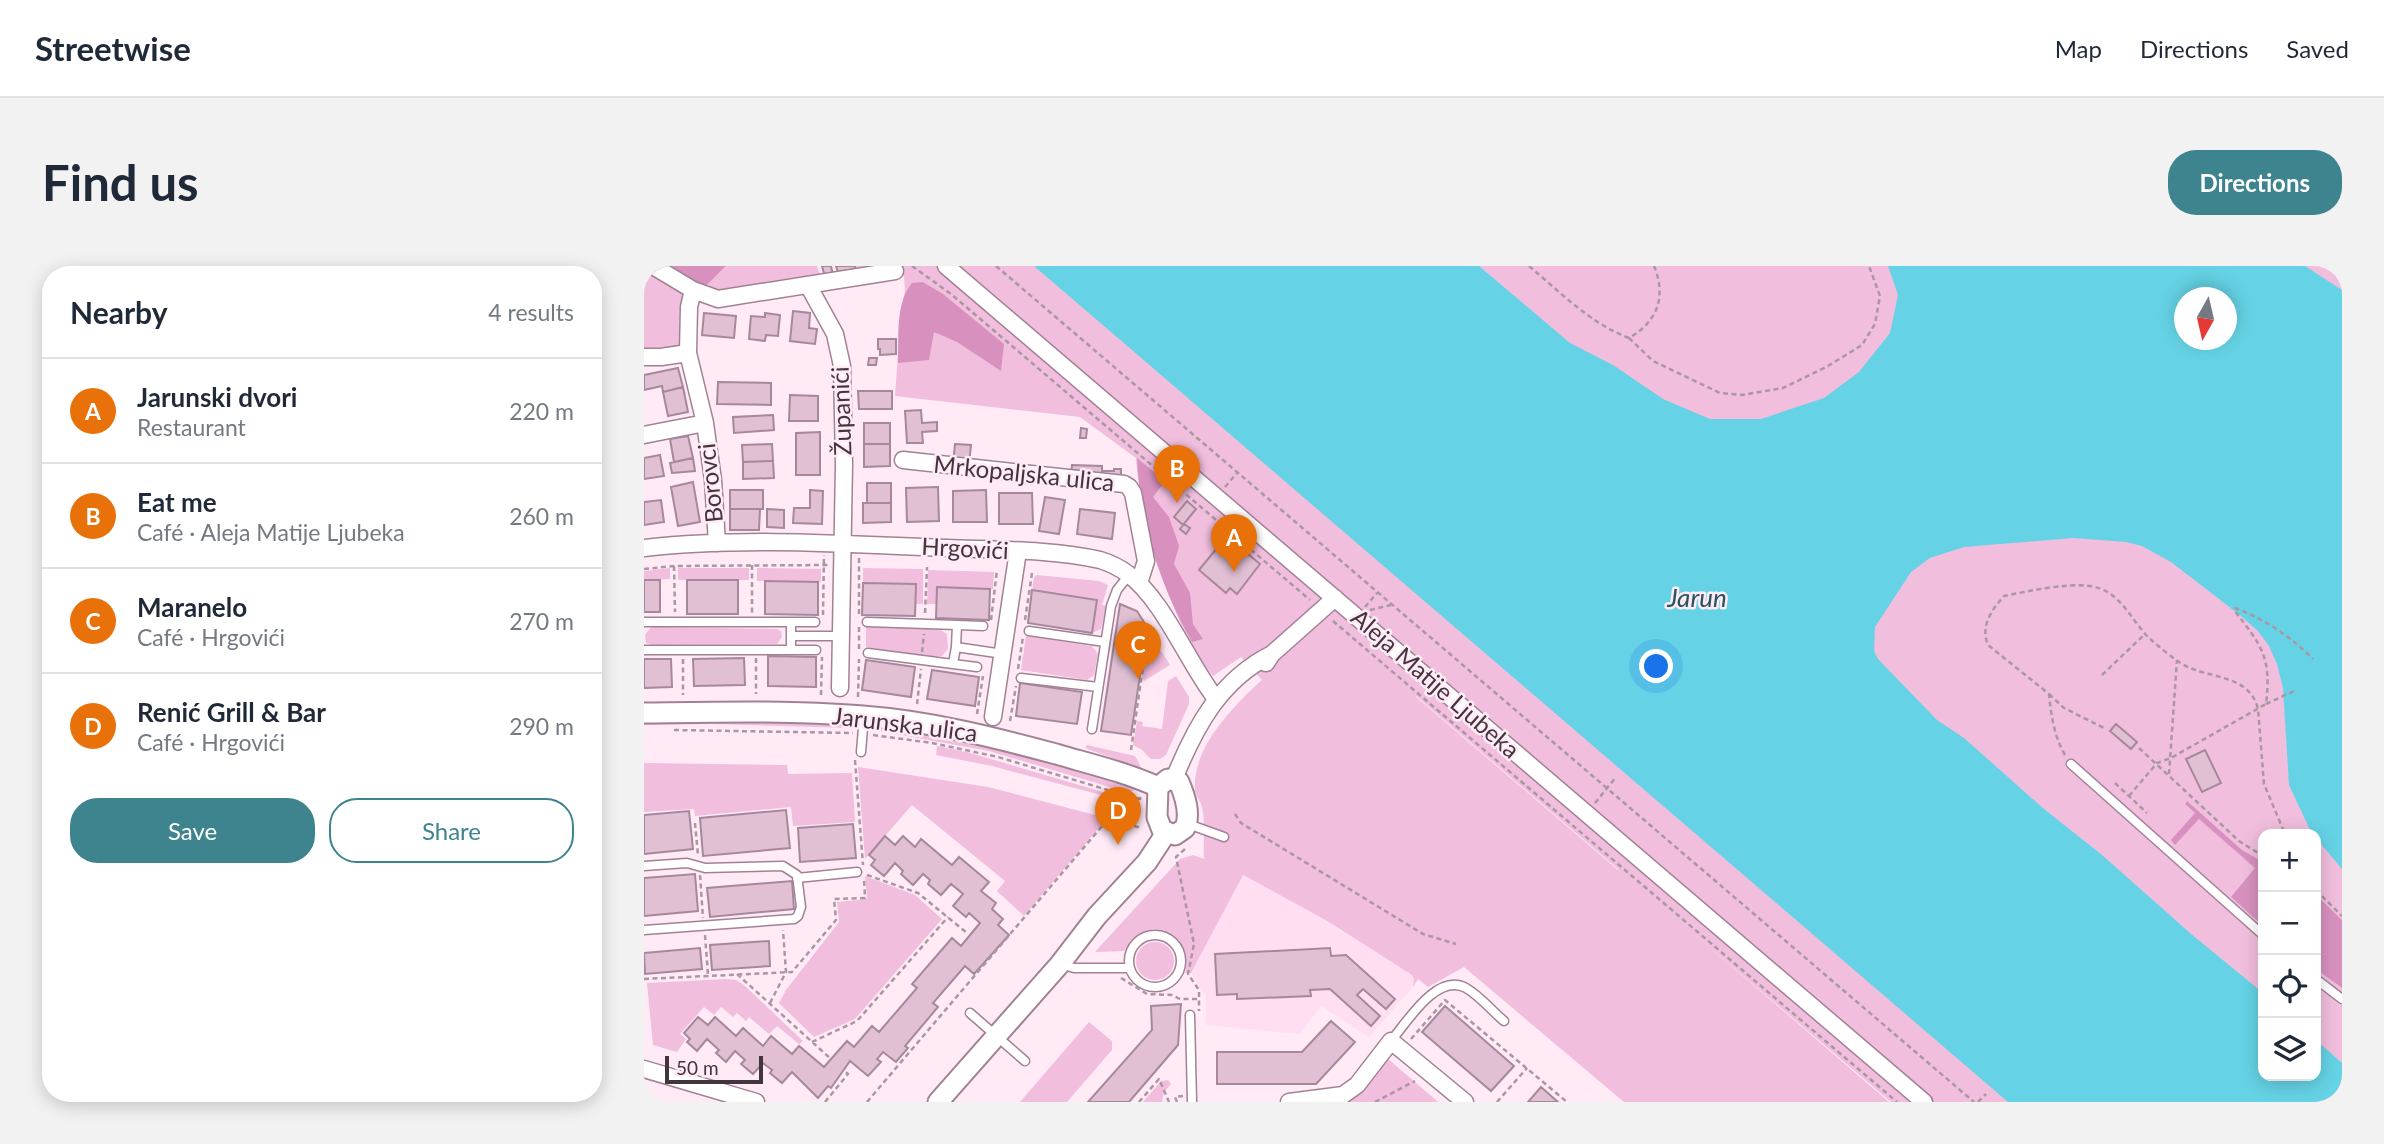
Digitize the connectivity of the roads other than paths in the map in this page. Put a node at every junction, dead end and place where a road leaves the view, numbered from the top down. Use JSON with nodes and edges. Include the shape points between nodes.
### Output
{"nodes":[{"id":1,"x":653,"y":266,"type":"edge"},
{"id":2,"x":946,"y":266,"type":"edge"},
{"id":3,"x":895,"y":271,"type":"dead end"},
{"id":4,"x":808,"y":285,"type":"junction"},
{"id":5,"x":693,"y":290,"type":"junction"},
{"id":6,"x":688,"y":353,"type":"junction"},
{"id":7,"x":644,"y":357,"type":"edge"},
{"id":8,"x":705,"y":423,"type":"junction"},
{"id":9,"x":644,"y":435,"type":"edge"},
{"id":10,"x":904,"y":460,"type":"dead end"},
{"id":11,"x":717,"y":543,"type":"junction"},
{"id":12,"x":842,"y":544,"type":"junction"},
{"id":13,"x":644,"y":548,"type":"edge"},
{"id":14,"x":1018,"y":551,"type":"junction"},
{"id":15,"x":1134,"y":579,"type":"junction"},
{"id":16,"x":1335,"y":598,"type":"junction"},
{"id":17,"x":644,"y":622,"type":"edge"},
{"id":18,"x":791,"y":622,"type":"junction"},
{"id":19,"x":815,"y":622,"type":"dead end"},
{"id":20,"x":867,"y":622,"type":"dead end"},
{"id":21,"x":957,"y":625,"type":"junction"},
{"id":22,"x":983,"y":626,"type":"dead end"},
{"id":23,"x":1029,"y":631,"type":"dead end"},
{"id":24,"x":791,"y":636,"type":"junction"},
{"id":25,"x":841,"y":636,"type":"junction"},
{"id":26,"x":1105,"y":642,"type":"junction"},
{"id":27,"x":956,"y":647,"type":"junction"},
{"id":28,"x":644,"y":650,"type":"edge"},
{"id":29,"x":791,"y":650,"type":"junction"},
{"id":30,"x":816,"y":650,"type":"dead end"},
{"id":31,"x":868,"y":653,"type":"dead end"},
{"id":32,"x":1003,"y":654,"type":"junction"},
{"id":33,"x":953,"y":664,"type":"junction"},
{"id":34,"x":977,"y":667,"type":"dead end"},
{"id":35,"x":1021,"y":678,"type":"dead end"},
{"id":36,"x":1098,"y":687,"type":"junction"},
{"id":37,"x":840,"y":688,"type":"dead end"},
{"id":38,"x":1216,"y":699,"type":"junction"},
{"id":39,"x":644,"y":713,"type":"edge"},
{"id":40,"x":993,"y":717,"type":"dead end"},
{"id":41,"x":859,"y":725,"type":"junction"},
{"id":42,"x":1092,"y":729,"type":"dead end"},
{"id":43,"x":861,"y":751,"type":"dead end"},
{"id":44,"x":2071,"y":764,"type":"road end"},
{"id":45,"x":1157,"y":787,"type":"junction"},
{"id":46,"x":1187,"y":824,"type":"junction"},
{"id":47,"x":1166,"y":833,"type":"junction"},
{"id":48,"x":1224,"y":838,"type":"dead end"},
{"id":49,"x":644,"y":866,"type":"edge"},
{"id":50,"x":857,"y":872,"type":"road end"},
{"id":51,"x":797,"y":877,"type":"junction"},
{"id":52,"x":644,"y":930,"type":"edge"},
{"id":53,"x":2258,"y":931,"type":"edge"},
{"id":54,"x":1060,"y":964,"type":"junction"},
{"id":55,"x":1129,"y":968,"type":"junction"},
{"id":56,"x":2321,"y":983,"type":"edge"},
{"id":57,"x":2342,"y":999,"type":"edge"},
{"id":58,"x":971,"y":1013,"type":"dead end"},
{"id":59,"x":1195,"y":1015,"type":"road end"},
{"id":60,"x":1504,"y":1021,"type":"dead end"},
{"id":61,"x":996,"y":1036,"type":"junction"},
{"id":62,"x":1396,"y":1046,"type":"junction"},
{"id":63,"x":1025,"y":1062,"type":"dead end"},
{"id":64,"x":644,"y":1069,"type":"edge"},
{"id":65,"x":756,"y":1102,"type":"edge"},
{"id":66,"x":938,"y":1102,"type":"edge"},
{"id":67,"x":1192,"y":1102,"type":"edge"},
{"id":68,"x":1289,"y":1102,"type":"edge"},
{"id":69,"x":1465,"y":1102,"type":"edge"},
{"id":70,"x":1924,"y":1102,"type":"edge"}],
"edges":[{"from":1,"to":5,"type":"street"},
{"from":2,"to":16,"type":"street","name":"Aleja Matije Ljubeka"},
{"from":3,"to":4,"type":"street"},
{"from":4,"to":5,"type":"street","via":[[718,299]]},
{"from":4,"to":12,"type":"street","name":"Županići","via":[[835,334],[842,366]]},
{"from":5,"to":6,"type":"street","name":"Borovci"},
{"from":6,"to":7,"type":"street"},
{"from":6,"to":8,"type":"street","name":"Borovci"},
{"from":8,"to":9,"type":"street","name":"Borovci"},
{"from":8,"to":11,"type":"street","name":"Borovci"},
{"from":10,"to":15,"type":"street","name":"Mrkopaljska ulica","via":[[1124,484],[1133,493],[1146,561]]},
{"from":11,"to":12,"type":"street","name":"Hrgovići"},
{"from":11,"to":13,"type":"street","name":"Hrgovići"},
{"from":12,"to":14,"type":"street","name":"Hrgovići"},
{"from":12,"to":25,"type":"street","name":"Jarunska ulica"},
{"from":14,"to":15,"type":"street","name":"Hrgovići","via":[[1102,561]]},
{"from":14,"to":32,"type":"street","name":"Jarunska ulica"},
{"from":15,"to":26,"type":"lane","via":[[1117,590]]},
{"from":15,"to":38,"type":"street","name":"Hrgovići","via":[[1160,610]]},
{"from":16,"to":38,"type":"street","via":[[1255,674]]},
{"from":16,"to":70,"type":"street","name":"Aleja Matije Ljubeka"},
{"from":17,"to":18,"type":"lane"},
{"from":18,"to":19,"type":"lane"},
{"from":18,"to":24,"type":"lane"},
{"from":20,"to":21,"type":"lane"},
{"from":21,"to":22,"type":"lane"},
{"from":21,"to":27,"type":"lane"},
{"from":23,"to":26,"type":"lane"},
{"from":24,"to":25,"type":"lane"},
{"from":24,"to":29,"type":"lane"},
{"from":25,"to":37,"type":"street","name":"Jarunska ulica"},
{"from":26,"to":36,"type":"lane"},
{"from":27,"to":32,"type":"lane"},
{"from":27,"to":33,"type":"lane"},
{"from":28,"to":29,"type":"lane"},
{"from":29,"to":30,"type":"lane"},
{"from":31,"to":33,"type":"lane"},
{"from":32,"to":40,"type":"street","name":"Jarunska ulica"},
{"from":33,"to":34,"type":"lane"},
{"from":35,"to":36,"type":"lane"},
{"from":36,"to":42,"type":"lane"},
{"from":38,"to":45,"type":"street"},
{"from":39,"to":41,"type":"street","name":"Jarunska ulica","via":[[741,712]]},
{"from":41,"to":43,"type":"lane"},
{"from":41,"to":45,"type":"street","name":"Jarunska ulica","via":[[944,727],[1091,764]]},
{"from":44,"to":53,"type":"lane"},
{"from":45,"to":46,"type":"street","via":[[1179,782]]},
{"from":45,"to":47,"type":"street","via":[[1157,817]]},
{"from":46,"to":47,"type":"street","via":[[1175,835]]},
{"from":46,"to":48,"type":"lane"},
{"from":47,"to":54,"type":"street"},
{"from":49,"to":51,"type":"lane","via":[[783,866]]},
{"from":50,"to":51,"type":"lane"},
{"from":51,"to":52,"type":"lane","via":[[800,912],[794,919]]},
{"from":54,"to":55,"type":"lane"},
{"from":54,"to":61,"type":"street"},
{"from":55,"to":55,"type":"lane","via":[[1144,985],[1166,985],[1177,975],[1179,951],[1167,938],[1142,938],[1131,951]]},
{"from":56,"to":57,"type":"lane"},
{"from":58,"to":61,"type":"lane"},
{"from":59,"to":67,"type":"lane"},
{"from":60,"to":62,"type":"lane","via":[[1466,989],[1449,984],[1432,993]]},
{"from":61,"to":63,"type":"lane"},
{"from":61,"to":66,"type":"street"},
{"from":62,"to":68,"type":"street","via":[[1343,1096]]},
{"from":62,"to":69,"type":"street"},
{"from":64,"to":65,"type":"street"}]}
